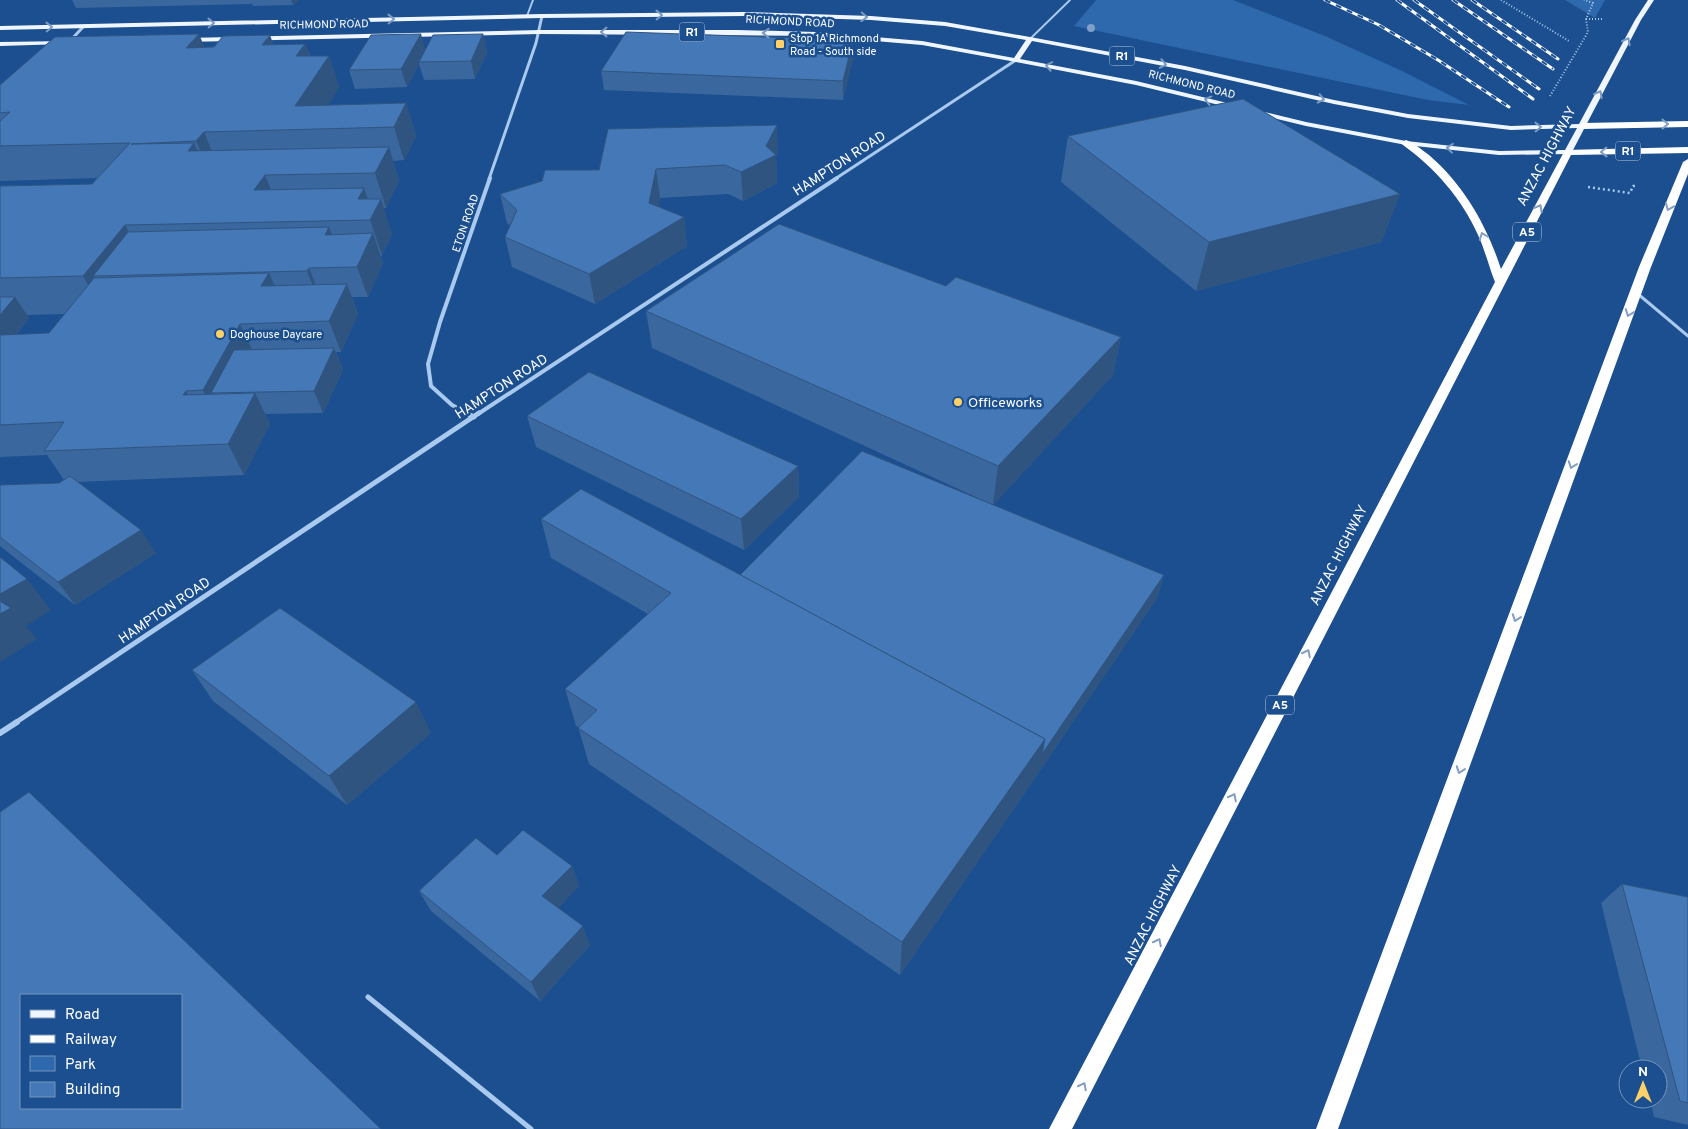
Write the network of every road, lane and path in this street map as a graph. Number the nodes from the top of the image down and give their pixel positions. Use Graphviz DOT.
graph roads {
  1 [pos="533,0"];
  2 [pos="1070,0"];
  3 [pos="1501,0"];
  4 [pos="1584,0"];
  5 [pos="1651,0"];
  6 [pos="527,16"];
  7 [pos="542,16"];
  8 [pos="84,26"];
  9 [pos="0,28"];
  10 [pos="540,32"];
  11 [pos="1588,32"];
  12 [pos="1030,39"];
  13 [pos="176,40"];
  14 [pos="1568,41"];
  15 [pos="78,42"];
  16 [pos="0,44"];
  17 [pos="66,44"];
  18 [pos="1016,60"];
  19 [pos="1688,124"];
  20 [pos="1582,126"];
  21 [pos="1406,143"];
  22 [pos="1688,150"];
  23 [pos="1568,152"];
  24 [pos="1688,162"];
  25 [pos="1500,282"];
  26 [pos="1636,292"];
  27 [pos="1688,336"];
  28 [pos="474,417"];
  29 [pos="0,733"];
  30 [pos="368,997"];
  31 [pos="531,1129"];
  32 [pos="1060,1129"];
  33 [pos="1327,1129"];
  1 -- 6 [label="lane"];
  2 -- 12 [label="lane"];
  3 -- 14 [label="path"];
  4 -- 11 [label="path"];
  20 -- 5 [label="main road, ANZAC HIGHWAY, one-way"];
  6 -- 7 [label="main road, RICHMOND ROAD / R1"];
  8 -- 6 [label="main road, RICHMOND ROAD / R1, one-way"];
  7 -- 10 [label="street, ETON ROAD"];
  7 -- 12 [label="main road, RICHMOND ROAD / R1, one-way"];
  9 -- 8 [label="main road, RICHMOND ROAD / R1, one-way"];
  8 -- 17 [label="street"];
  10 -- 13 [label="main road, RICHMOND ROAD / R1"];
  18 -- 10 [label="main road, RICHMOND ROAD / R1, one-way"];
  10 -- 28 [label="street, ETON ROAD"];
  12 -- 18 [label="main road"];
  12 -- 20 [label="main road, RICHMOND ROAD / R1, one-way"];
  15 -- 17 [label="main road"];
  16 -- 17 [label="main road"];
  21 -- 18 [label="main road, RICHMOND ROAD / R1, one-way"];
  18 -- 28 [label="street, HAMPTON ROAD"];
  20 -- 19 [label="highway, R1, one-way"];
  20 -- 23 [label="main road, ANZAC HIGHWAY"];
  23 -- 21 [label="main road, RICHMOND ROAD / R1, one-way"];
  25 -- 21 [label="highway, one-way"];
  22 -- 23 [label="highway, RICHMOND ROAD / R1, one-way"];
  25 -- 23 [label="highway, ANZAC HIGHWAY / A5, one-way"];
  24 -- 26 [label="highway, one-way"];
  32 -- 25 [label="highway, ANZAC HIGHWAY / A5, one-way"];
  26 -- 27 [label="lane"];
  26 -- 33 [label="highway, one-way"];
  28 -- 29 [label="street, HAMPTON ROAD"];
  30 -- 31 [label="lane"];
}
